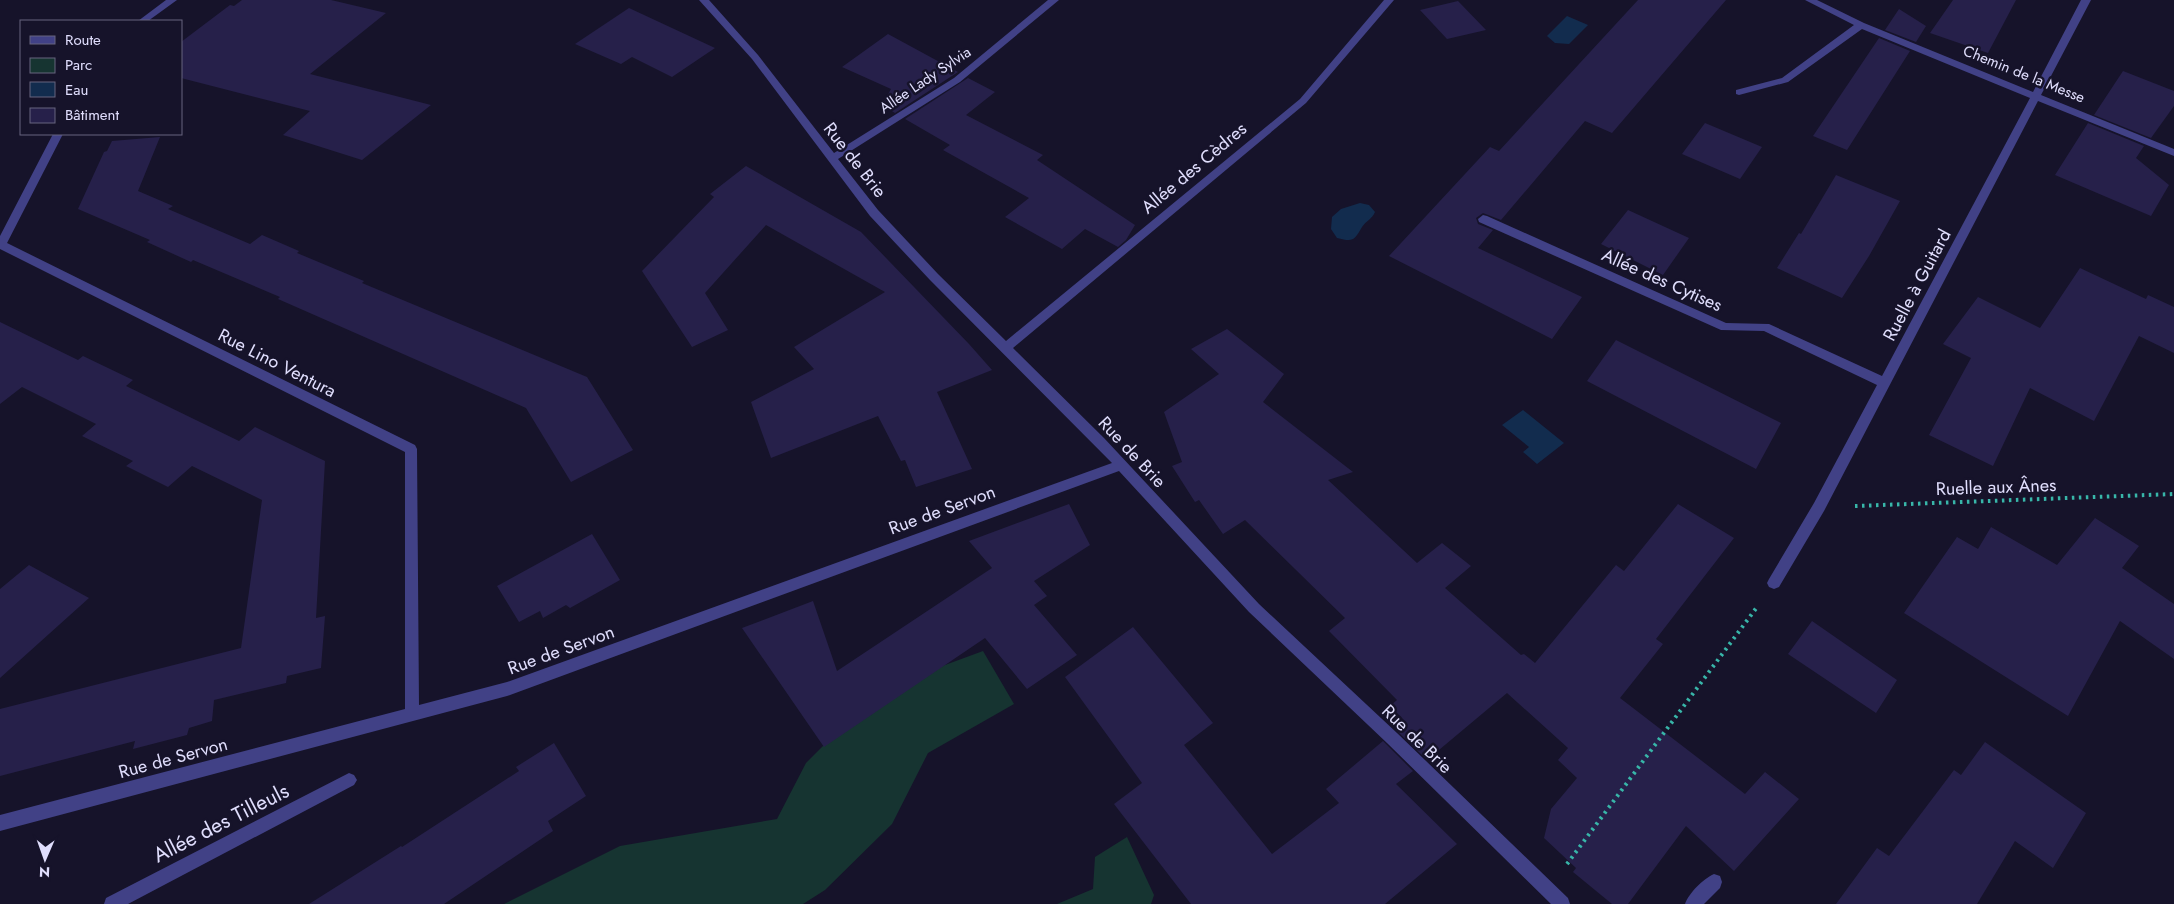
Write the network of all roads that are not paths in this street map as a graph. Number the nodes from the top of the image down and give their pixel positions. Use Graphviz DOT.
graph roads {
  1 [pos="172,0"];
  2 [pos="704,0"];
  3 [pos="1054,0"];
  4 [pos="1389,0"];
  5 [pos="1810,0"];
  6 [pos="2086,0"];
  7 [pos="143,20"];
  8 [pos="1861,25"];
  9 [pos="1739,92"];
  10 [pos="2036,95"];
  11 [pos="57,135"];
  12 [pos="2174,153"];
  13 [pos="831,159"];
  14 [pos="1483,219"];
  15 [pos="1005,348"];
  16 [pos="1885,383"];
  17 [pos="1121,465"];
  18 [pos="1774,583"];
  19 [pos="412,715"];
  20 [pos="349,780"];
  21 [pos="0,824"];
  22 [pos="1714,882"];
  23 [pos="112,904"];
  24 [pos="1562,904"];
  25 [pos="1693,904"];
  1 -- 7 [label="street"];
  2 -- 13 [label="street, Rue de Brie"];
  3 -- 13 [label="street, Allée Lady Sylvia"];
  4 -- 15 [label="street, Allée des Cèdres"];
  5 -- 8 [label="street, Chemin de la Messe"];
  6 -- 10 [label="street, Ruelle à Guitard"];
  8 -- 9 [label="street"];
  8 -- 10 [label="street, Chemin de la Messe"];
  10 -- 12 [label="street, Chemin de la Messe"];
  10 -- 16 [label="street, Ruelle à Guitard"];
  11 -- 19 [label="street, Rue Lino Ventura"];
  13 -- 15 [label="street, Rue de Brie"];
  14 -- 16 [label="street, Allée des Cytises"];
  15 -- 17 [label="street, Rue de Brie"];
  16 -- 18 [label="street, Ruelle à Guitard"];
  17 -- 19 [label="street, Rue de Servon"];
  17 -- 24 [label="street, Rue de Brie"];
  19 -- 21 [label="street, Rue de Servon"];
  20 -- 23 [label="street, Allée des Tilleuls"];
  22 -- 25 [label="street"];
}
